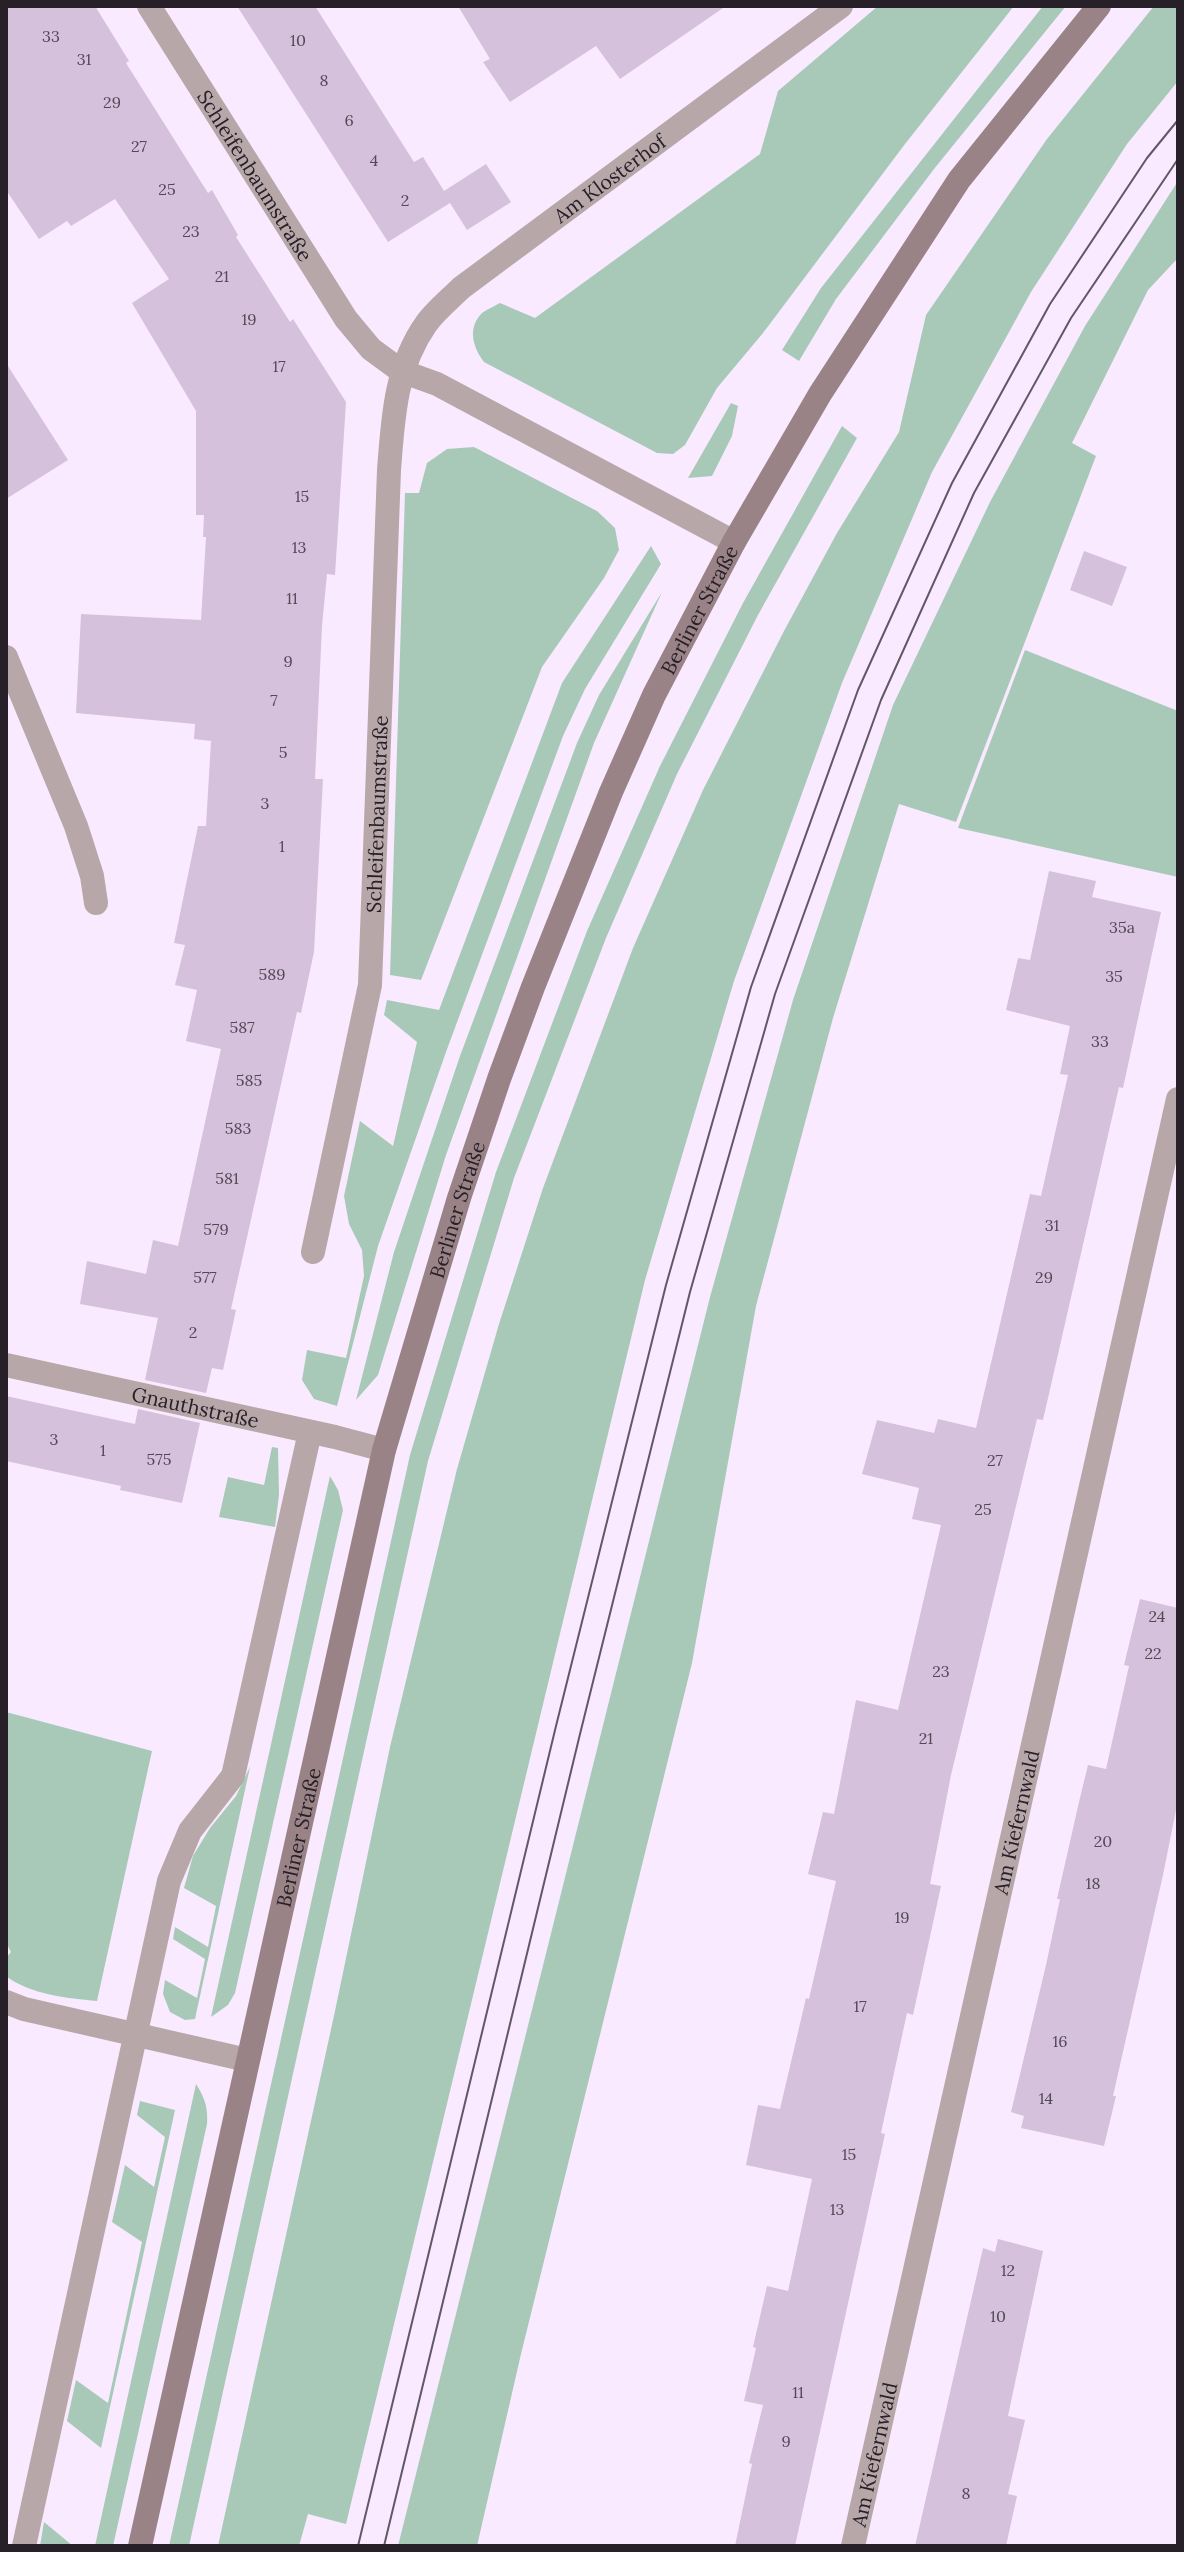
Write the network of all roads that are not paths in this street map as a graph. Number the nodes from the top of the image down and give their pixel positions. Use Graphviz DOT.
graph roads {
  1 [pos="149,6"];
  2 [pos="841,6"];
  3 [pos="1099,6"];
  4 [pos="401,371"];
  5 [pos="734,542"];
  6 [pos="6,657"];
  7 [pos="96,903"];
  8 [pos="1178,1099"];
  9 [pos="313,1252"];
  10 [pos="6,1365"];
  11 [pos="310,1432"];
  12 [pos="384,1450"];
  13 [pos="6,2002"];
  14 [pos="137,2036"];
  15 [pos="247,2060"];
  16 [pos="24,2546"];
  17 [pos="140,2546"];
  18 [pos="853,2546"];
  1 -- 4 [label="street, Schleifenbaumstraße"];
  2 -- 4 [label="street, Am Klosterhof"];
  3 -- 5 [label="main road, Berliner Straße"];
  4 -- 5 [label="street, Schleifenbaumstraße"];
  4 -- 9 [label="street, Schleifenbaumstraße"];
  5 -- 12 [label="main road, Berliner Straße"];
  6 -- 7 [label="street"];
  8 -- 18 [label="street, Am Kiefernwald"];
  10 -- 11 [label="street, Gnauthstraße"];
  11 -- 12 [label="street, Gnauthstraße"];
  11 -- 14 [label="street"];
  12 -- 15 [label="main road, Berliner Straße"];
  13 -- 14 [label="street"];
  14 -- 15 [label="street"];
  14 -- 16 [label="street"];
  15 -- 17 [label="main road, Berliner Straße"];
}
